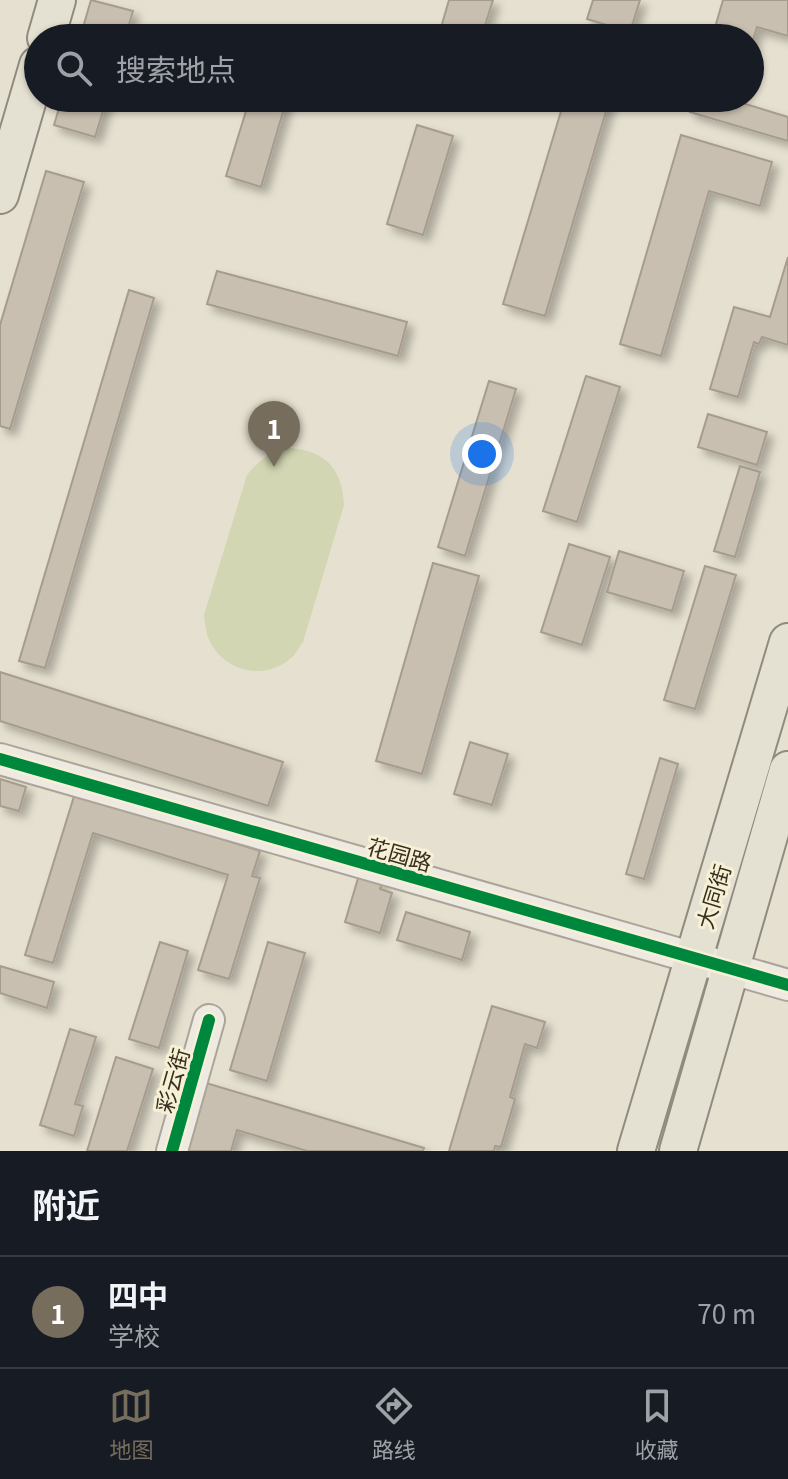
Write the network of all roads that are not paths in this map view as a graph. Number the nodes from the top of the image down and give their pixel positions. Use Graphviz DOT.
graph roads {
  1 [pos="57,0"];
  2 [pos="50,24"];
  3 [pos="24,112"];
  4 [pos="0,195"];
  5 [pos="788,642"];
  6 [pos="0,759"];
  7 [pos="788,770"];
  8 [pos="694,958"];
  9 [pos="731,968"];
  10 [pos="788,985"];
  11 [pos="209,1020"];
  12 [pos="172,1151"];
  13 [pos="636,1151"];
  14 [pos="678,1151"];
  1 -- 2 [label="main road"];
  3 -- 4 [label="main road"];
  5 -- 8 [label="main road, 大同街"];
  6 -- 8 [label="street, 花园路"];
  7 -- 9 [label="main road, 大同街"];
  8 -- 9 [label="street, 花园路"];
  8 -- 13 [label="main road, 大同街"];
  9 -- 10 [label="street, 花园路"];
  9 -- 14 [label="main road, 大同街"];
  11 -- 12 [label="street, 彩云街"];
}
